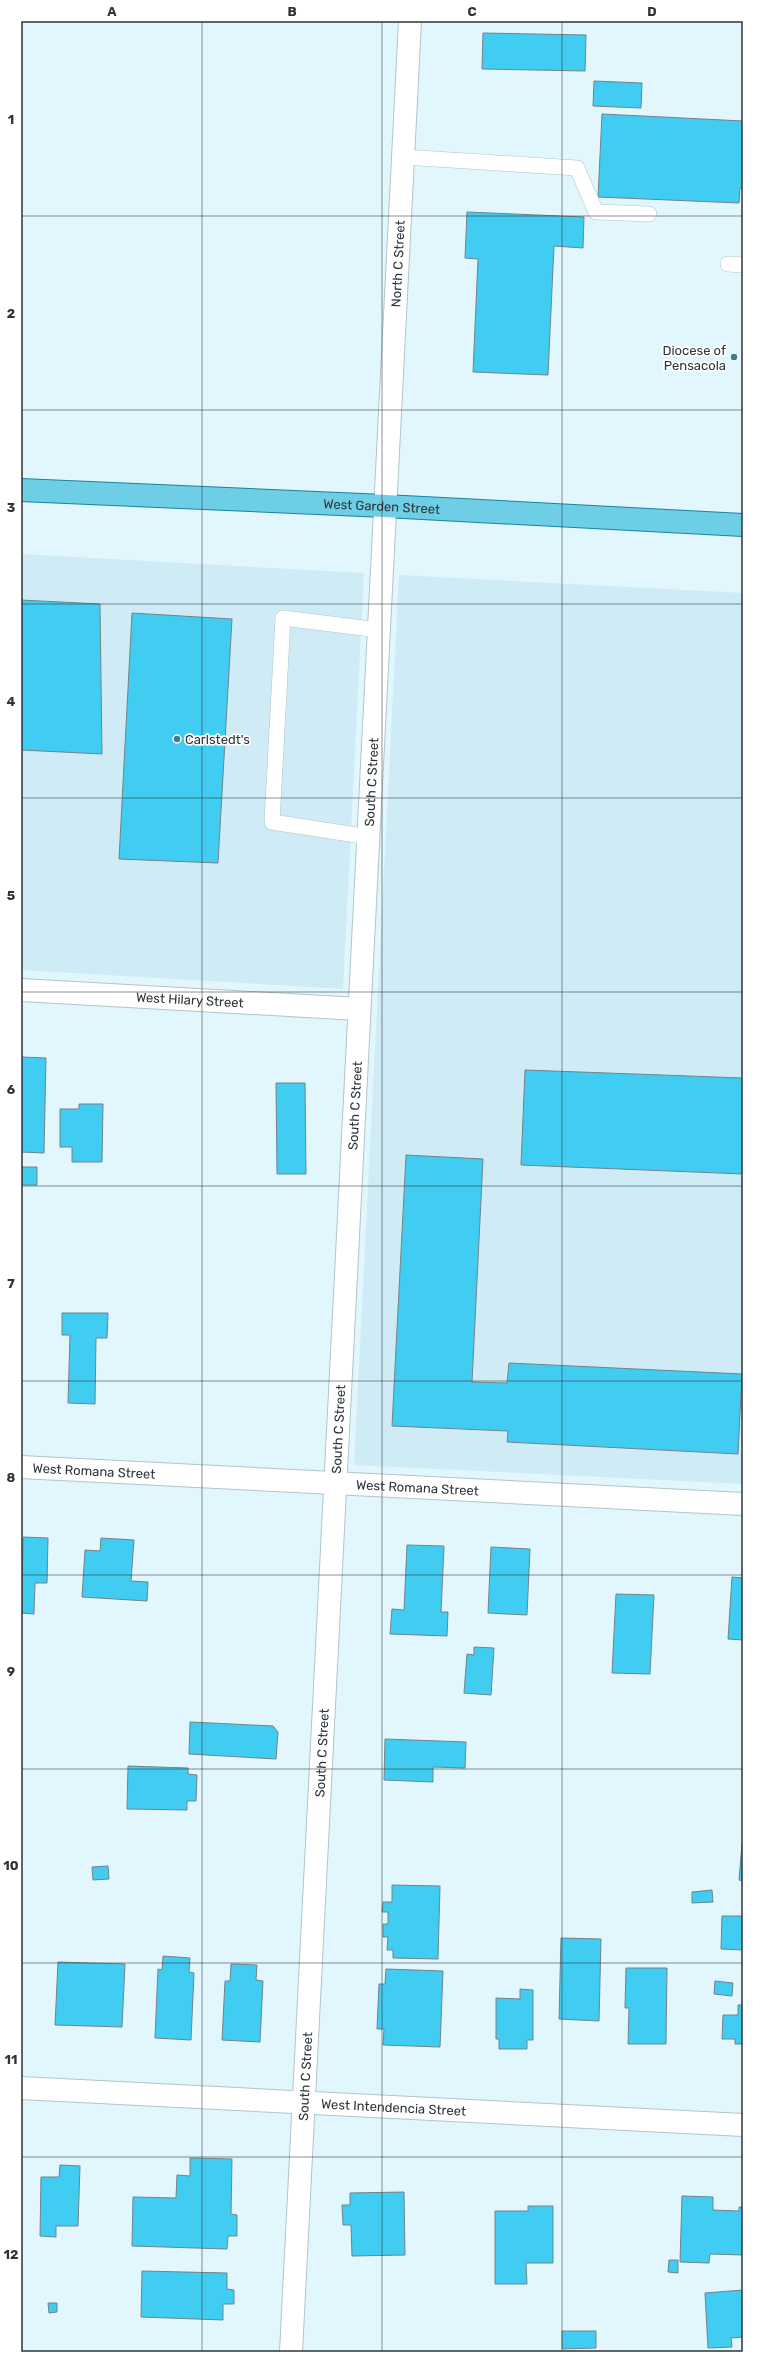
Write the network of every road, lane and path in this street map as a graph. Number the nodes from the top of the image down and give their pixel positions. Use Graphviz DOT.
graph roads {
  1 [pos="410,21"];
  2 [pos="403,157"];
  3 [pos="649,214"];
  4 [pos="21,490"];
  5 [pos="385,506"];
  6 [pos="743,525"];
  7 [pos="379,630"];
  8 [pos="369,837"];
  9 [pos="21,990"];
  10 [pos="359,1009"];
  11 [pos="21,1467"];
  12 [pos="336,1483"];
  13 [pos="743,1504"];
  14 [pos="21,2088"];
  15 [pos="305,2102"];
  16 [pos="743,2125"];
  17 [pos="291,2352"];
  1 -- 2 [label="street, North C Street"];
  2 -- 3 [label="lane"];
  2 -- 5 [label="street, North C Street"];
  4 -- 5 [label="main road, West Garden Street"];
  5 -- 6 [label="main road, West Garden Street"];
  5 -- 7 [label="street, South C Street"];
  7 -- 8 [label="street, South C Street"];
  7 -- 8 [label="lane"];
  8 -- 10 [label="street, South C Street"];
  9 -- 10 [label="street, West Hilary Street"];
  10 -- 12 [label="street, South C Street"];
  11 -- 12 [label="street, West Romana Street"];
  12 -- 13 [label="street, West Romana Street"];
  12 -- 15 [label="street, South C Street"];
  14 -- 15 [label="street, West Intendencia Street"];
  15 -- 16 [label="street, West Intendencia Street"];
  15 -- 17 [label="street, South C Street"];
}
